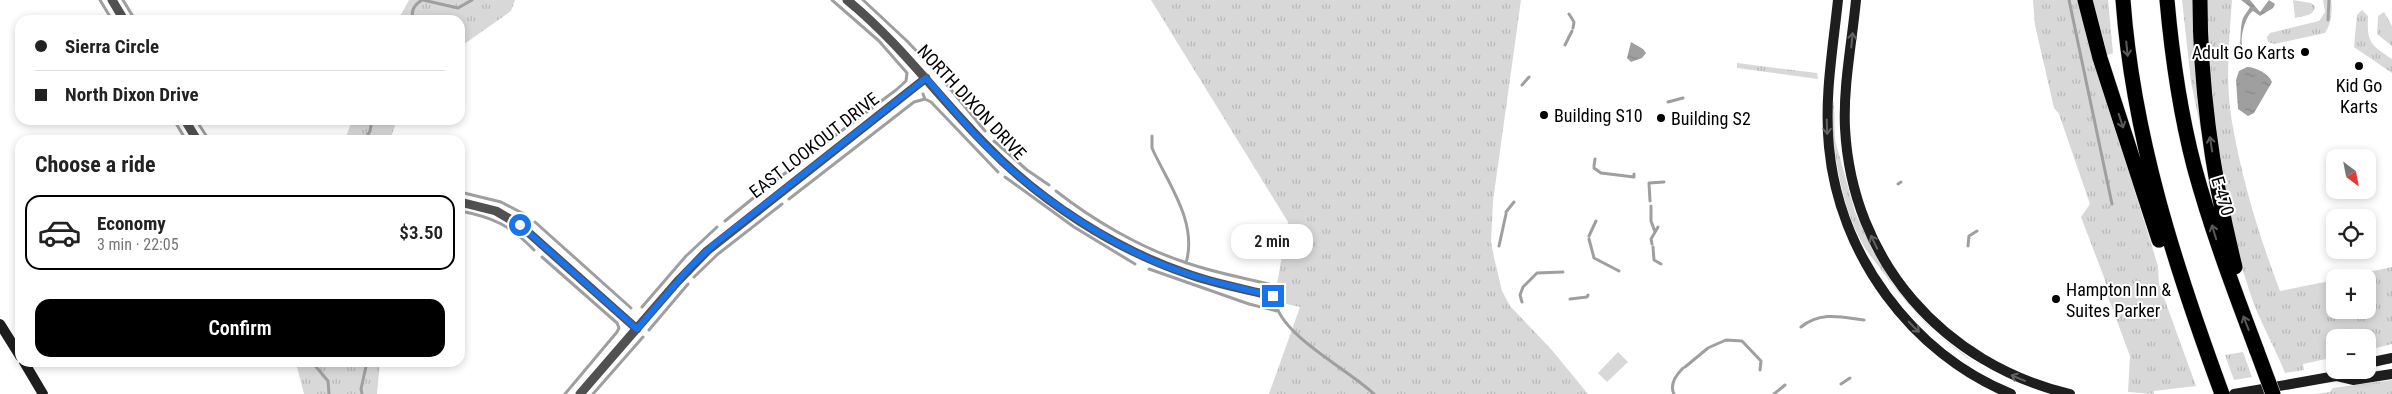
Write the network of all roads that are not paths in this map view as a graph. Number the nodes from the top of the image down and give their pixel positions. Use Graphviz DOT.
graph roads {
  1 [pos="112,0"];
  2 [pos="847,0"];
  3 [pos="1838,0"];
  4 [pos="1856,0"];
  5 [pos="2085,0"];
  6 [pos="2123,0"];
  7 [pos="2167,0"];
  8 [pos="2200,0"];
  9 [pos="121,15"];
  10 [pos="926,78"];
  11 [pos="465,203"];
  12 [pos="2235,295"];
  13 [pos="1273,296"];
  14 [pos="2194,315"];
  15 [pos="0,324"];
  16 [pos="637,329"];
  17 [pos="15,348"];
  18 [pos="2392,358"];
  19 [pos="2376,361"];
  20 [pos="27,367"];
  21 [pos="2392,374"];
  22 [pos="2326,376"];
  23 [pos="2376,377"];
  24 [pos="44,394"];
  25 [pos="580,394"];
  26 [pos="2011,394"];
  27 [pos="2070,394"];
  28 [pos="2222,394"];
  29 [pos="2234,394"];
  30 [pos="2273,394"];
  1 -- 9 [label="street"];
  2 -- 10 [label="street, NORTH DIXON DRIVE"];
  3 -- 26 [label="main road, one-way"];
  27 -- 4 [label="main road, one-way"];
  5 -- 14 [label="highway, one-way"];
  6 -- 14 [label="highway, one-way"];
  12 -- 7 [label="highway, E-470, one-way"];
  12 -- 8 [label="highway, one-way"];
  10 -- 13 [label="street, NORTH DIXON DRIVE"];
  10 -- 16 [label="street, EAST LOOKOUT DRIVE"];
  11 -- 16 [label="street"];
  30 -- 12 [label="highway, E-470, one-way, bridge"];
  14 -- 28 [label="highway"];
  15 -- 17 [label="main road"];
  16 -- 25 [label="street, EAST LOOKOUT DRIVE"];
  18 -- 19 [label="main road"];
  20 -- 24 [label="main road"];
  21 -- 23 [label="main road"];
  22 -- 29 [label="main road"];
}
